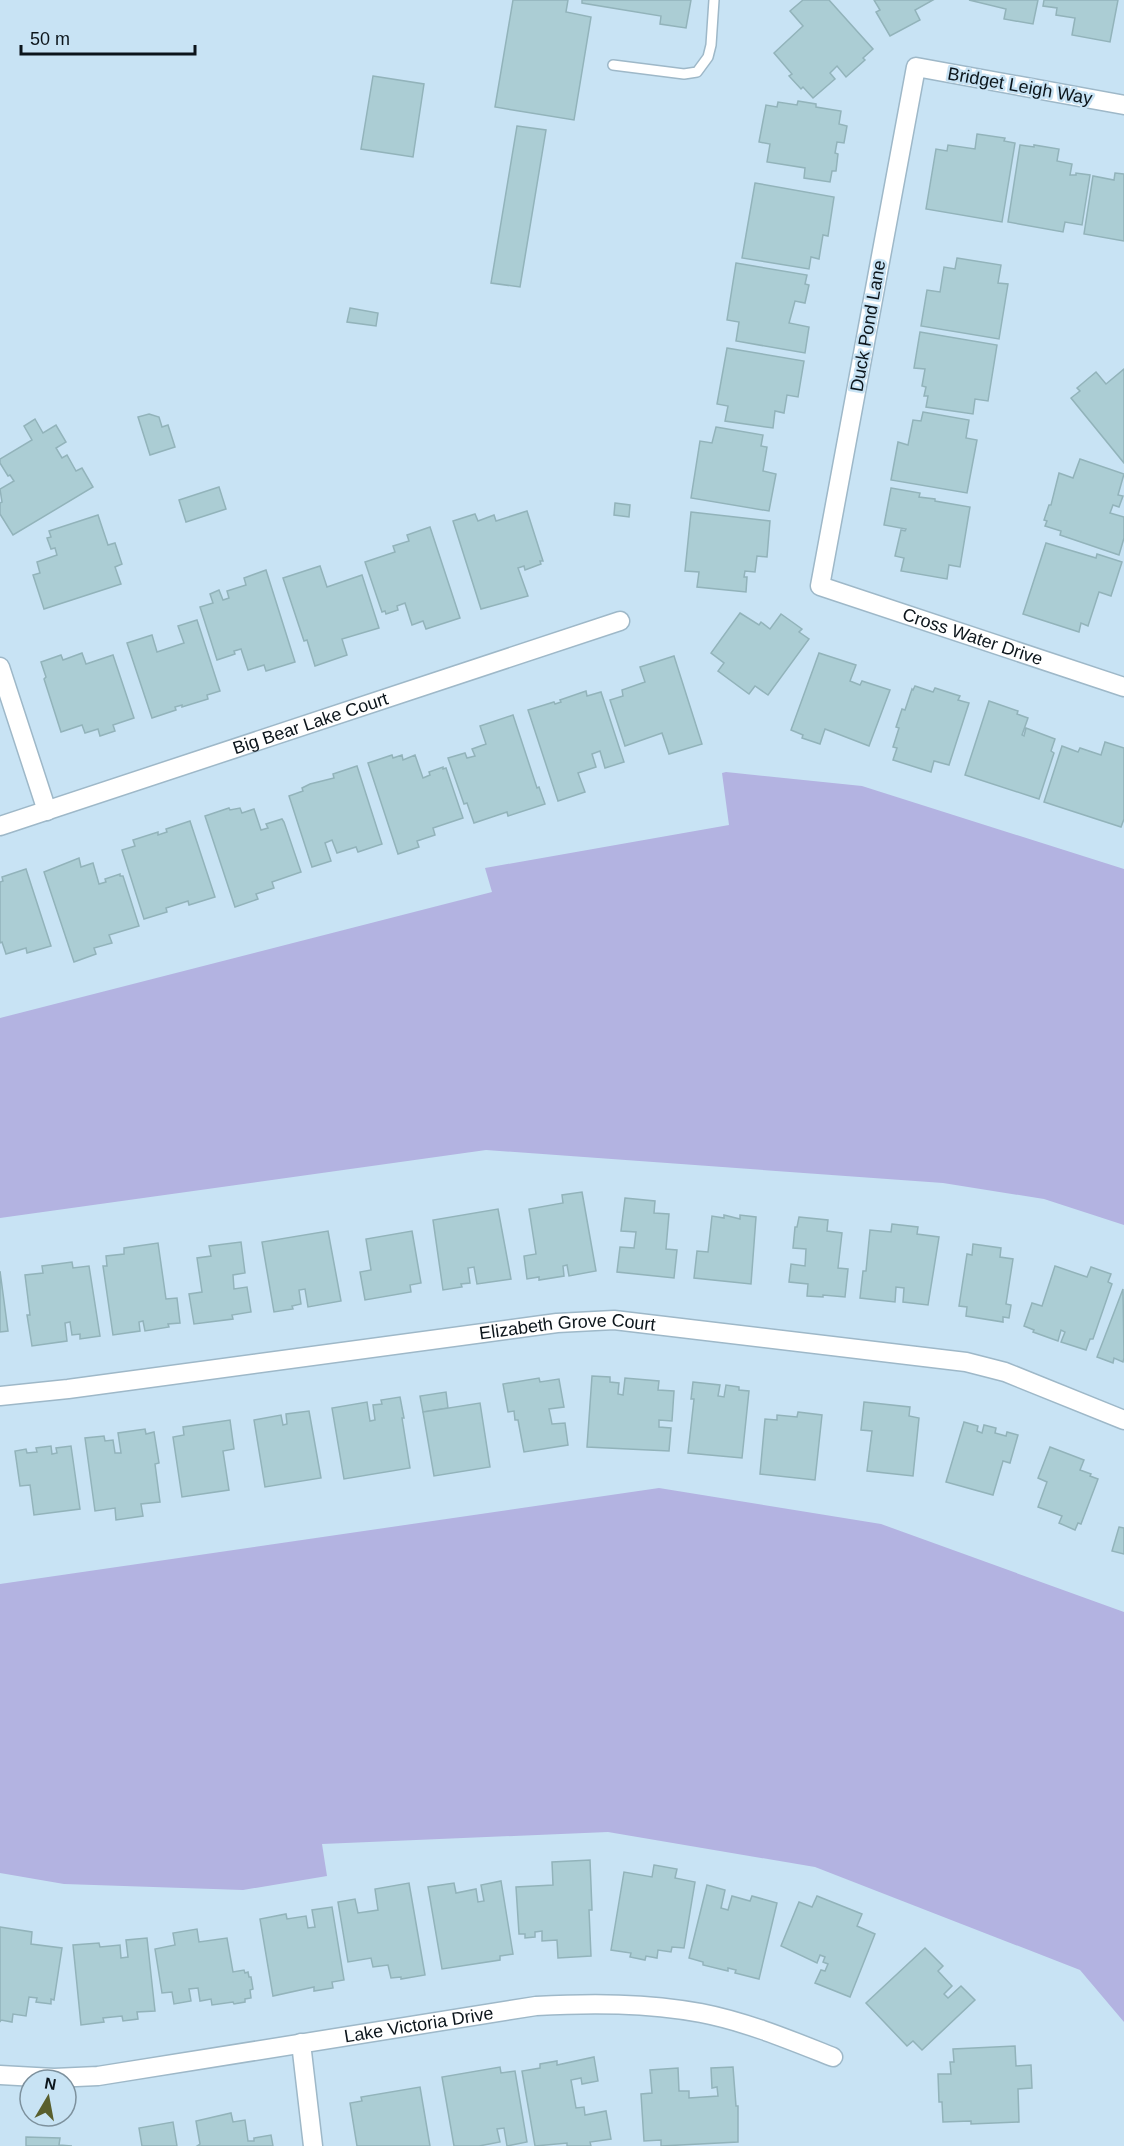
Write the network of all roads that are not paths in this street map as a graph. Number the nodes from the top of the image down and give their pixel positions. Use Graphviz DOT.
graph roads {
  1 [pos="714,0"];
  2 [pos="612,65"];
  3 [pos="916,67"];
  4 [pos="1124,105"];
  5 [pos="820,586"];
  6 [pos="620,621"];
  7 [pos="0,667"];
  8 [pos="1124,687"];
  9 [pos="47,811"];
  10 [pos="0,826"];
  11 [pos="0,1396"];
  12 [pos="1124,1420"];
  13 [pos="301,2043"];
  14 [pos="833,2057"];
  15 [pos="0,2075"];
  16 [pos="314,2146"];
  1 -- 2 [label="lane"];
  3 -- 4 [label="street, Bridget Leigh Way"];
  3 -- 5 [label="street, Duck Pond Lane"];
  5 -- 8 [label="street, Cross Water Drive"];
  6 -- 9 [label="street, Big Bear Lake Court"];
  7 -- 9 [label="street"];
  9 -- 10 [label="street, Big Bear Lake Court"];
  11 -- 12 [label="street, Elizabeth Grove Court"];
  13 -- 14 [label="street, Lake Victoria Drive"];
  13 -- 15 [label="street, Lake Victoria Drive"];
  13 -- 16 [label="street"];
}
